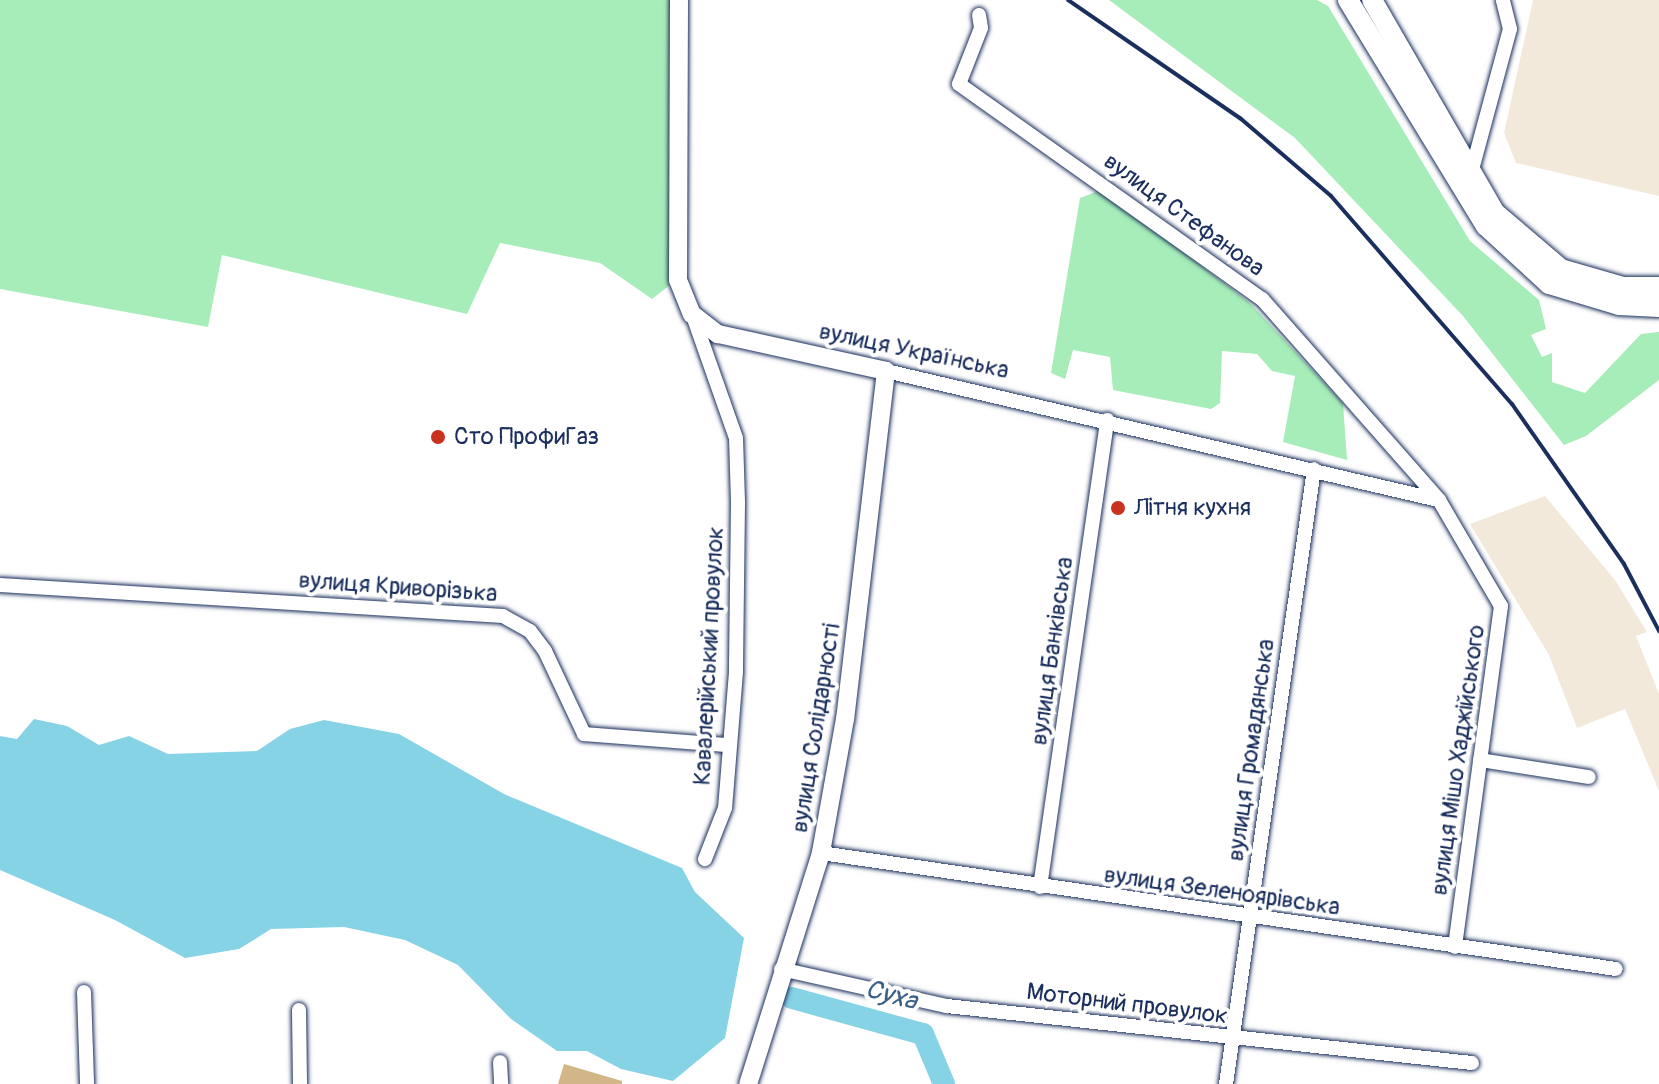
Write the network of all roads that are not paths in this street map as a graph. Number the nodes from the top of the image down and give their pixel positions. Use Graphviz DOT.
graph roads {
  1 [pos="679,0"];
  2 [pos="1348,0"];
  3 [pos="1372,0"];
  4 [pos="1503,0"];
  5 [pos="979,15"];
  6 [pos="1473,166"];
  7 [pos="1659,287"];
  8 [pos="1659,307"];
  9 [pos="692,314"];
  10 [pos="886,371"];
  11 [pos="1107,420"];
  12 [pos="1314,469"];
  13 [pos="1439,500"];
  14 [pos="0,585"];
  15 [pos="726,745"];
  16 [pos="1480,760"];
  17 [pos="1589,777"];
  18 [pos="821,853"];
  19 [pos="705,859"];
  20 [pos="1040,887"];
  21 [pos="1249,917"];
  22 [pos="1455,947"];
  23 [pos="781,969"];
  24 [pos="1616,969"];
  25 [pos="84,992"];
  26 [pos="299,1010"];
  27 [pos="1232,1038"];
  28 [pos="500,1062"];
  29 [pos="1472,1063"];
  30 [pos="87,1084"];
  31 [pos="300,1084"];
  32 [pos="501,1084"];
  33 [pos="748,1084"];
  34 [pos="1226,1084"];
  1 -- 9 [label="street"];
  2 -- 8 [label="main road"];
  3 -- 6 [label="main road"];
  4 -- 6 [label="street"];
  5 -- 13 [label="street, вулиця Стефанова"];
  6 -- 7 [label="main road"];
  9 -- 10 [label="street, вулиця Українська"];
  9 -- 15 [label="street, Кавалерійський провулок"];
  10 -- 11 [label="street, вулиця Українська"];
  10 -- 18 [label="street, вулиця Солідарності"];
  11 -- 12 [label="street, вулиця Українська"];
  11 -- 20 [label="street, вулиця Банківська"];
  12 -- 13 [label="street, вулиця Українська"];
  12 -- 21 [label="street, вулиця Громадянська"];
  13 -- 16 [label="street, вулиця Мішо Хаджійського"];
  14 -- 15 [label="street, вулиця Криворізька"];
  15 -- 19 [label="street, Кавалерійський провулок"];
  16 -- 17 [label="street"];
  16 -- 22 [label="street, вулиця Мішо Хаджійського"];
  18 -- 20 [label="street, вулиця Зеленоярівська"];
  18 -- 23 [label="street, вулиця Солідарності"];
  20 -- 21 [label="street, вулиця Зеленоярівська"];
  21 -- 22 [label="street, вулиця Зеленоярівська"];
  21 -- 27 [label="street, вулиця Громадянська"];
  22 -- 24 [label="street, вулиця Зеленоярівська"];
  23 -- 27 [label="street, Моторний провулок"];
  23 -- 33 [label="street, вулиця Солідарності"];
  25 -- 30 [label="street"];
  26 -- 31 [label="street"];
  27 -- 29 [label="street, Моторний провулок"];
  27 -- 34 [label="street, вулиця Громадянська"];
  28 -- 32 [label="street"];
}
